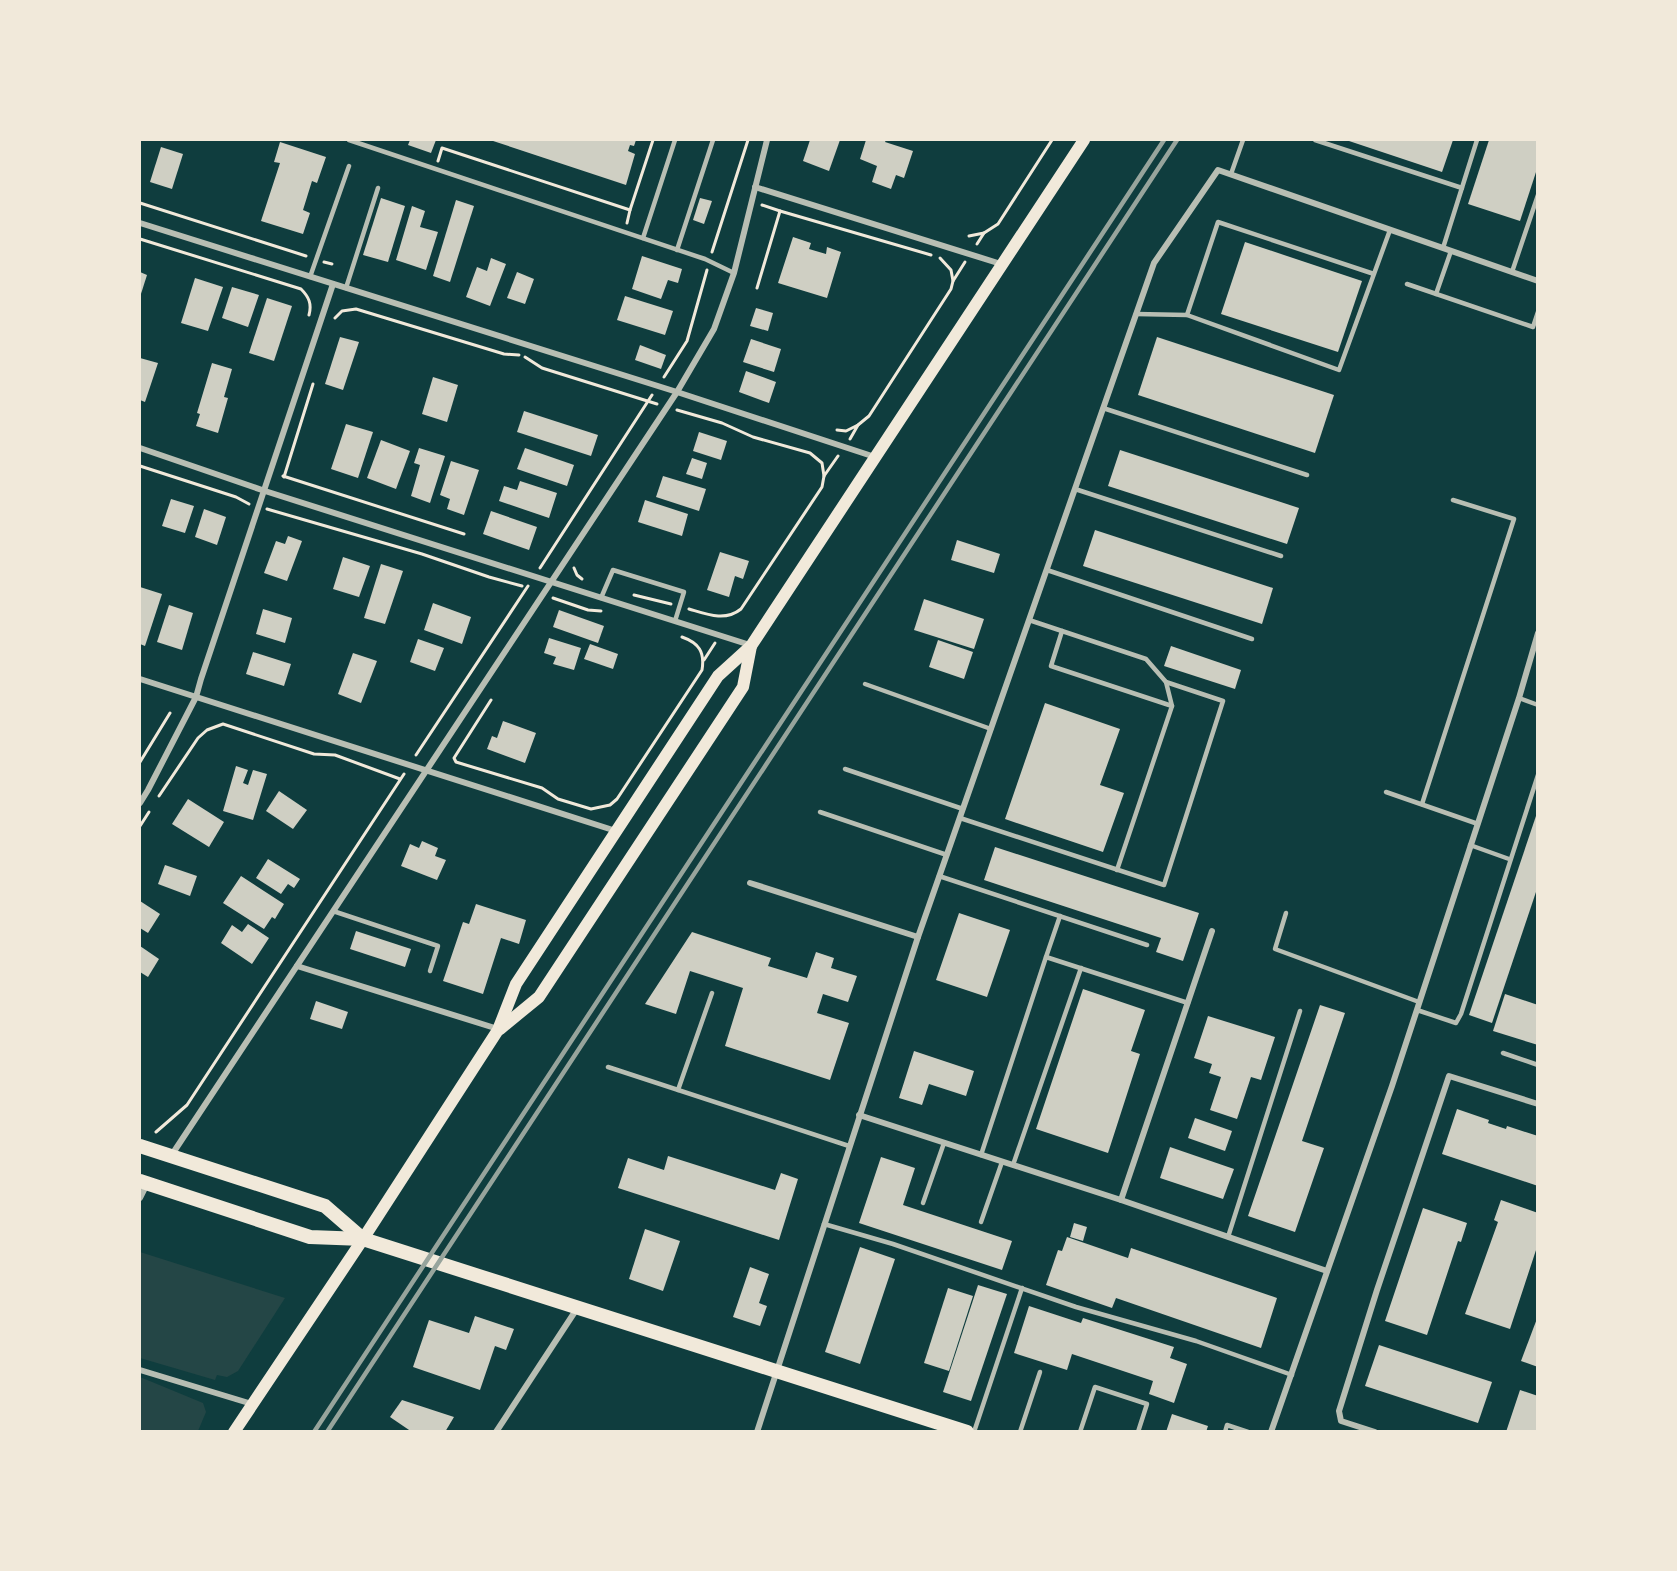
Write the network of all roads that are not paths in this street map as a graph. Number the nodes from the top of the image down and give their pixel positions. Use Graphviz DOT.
graph roads {
  1 [pos="349,140"];
  2 [pos="675,140"];
  3 [pos="713,140"];
  4 [pos="767,140"];
  5 [pos="1084,140"];
  6 [pos="1243,140"];
  7 [pos="1315,140"];
  8 [pos="1476,140"];
  9 [pos="349,165"];
  10 [pos="1231,174"];
  11 [pos="754,187"];
  12 [pos="378,188"];
  13 [pos="1462,188"];
  14 [pos="1538,195"];
  15 [pos="140,223"];
  16 [pos="1390,230"];
  17 [pos="643,238"];
  18 [pos="1443,248"];
  19 [pos="677,250"];
  20 [pos="1451,251"];
  21 [pos="1002,264"];
  22 [pos="1512,272"];
  23 [pos="734,273"];
  24 [pos="1374,274"];
  25 [pos="310,277"];
  26 [pos="1538,281"];
  27 [pos="333,284"];
  28 [pos="1407,284"];
  29 [pos="346,288"];
  30 [pos="1436,294"];
  31 [pos="1538,312"];
  32 [pos="1137,314"];
  33 [pos="1187,315"];
  34 [pos="1535,328"];
  35 [pos="677,392"];
  36 [pos="1103,408"];
  37 [pos="140,448"];
  38 [pos="875,457"];
  39 [pos="1306,475"];
  40 [pos="1075,489"];
  41 [pos="265,491"];
  42 [pos="1453,500"];
  43 [pos="1281,556"];
  44 [pos="1047,570"];
  45 [pos="551,582"];
  46 [pos="601,598"];
  47 [pos="1029,620"];
  48 [pos="675,621"];
  49 [pos="1062,631"];
  50 [pos="1538,633"];
  51 [pos="1252,639"];
  52 [pos="751,646"];
  53 [pos="140,679"];
  54 [pos="1166,682"];
  55 [pos="865,684"];
  56 [pos="196,697"];
  57 [pos="1519,698"];
  58 [pos="1538,705"];
  59 [pos="1172,706"];
  60 [pos="991,729"];
  61 [pos="845,769"];
  62 [pos="427,770"];
  63 [pos="1538,775"];
  64 [pos="1386,792"];
  65 [pos="140,803"];
  66 [pos="1422,804"];
  67 [pos="963,809"];
  68 [pos="820,812"];
  69 [pos="960,818"];
  70 [pos="1478,824"];
  71 [pos="616,831"];
  72 [pos="1470,845"];
  73 [pos="947,855"];
  74 [pos="1509,860"];
  75 [pos="1117,870"];
  76 [pos="939,876"];
  77 [pos="750,883"];
  78 [pos="333,911"];
  79 [pos="1286,913"];
  80 [pos="1060,916"];
  81 [pos="1212,931"];
  82 [pos="918,937"];
  83 [pos="1147,945"];
  84 [pos="1046,957"];
  85 [pos="297,966"];
  86 [pos="1081,968"];
  87 [pos="430,971"];
  88 [pos="712,993"];
  89 [pos="1419,1002"];
  90 [pos="1188,1003"];
  91 [pos="1417,1010"];
  92 [pos="1300,1011"];
  93 [pos="498,1030"];
  94 [pos="1503,1053"];
  95 [pos="1538,1065"];
  96 [pos="608,1067"];
  97 [pos="678,1090"];
  98 [pos="1538,1104"];
  99 [pos="859,1115"];
  100 [pos="944,1143"];
  101 [pos="140,1146"];
  102 [pos="849,1146"];
  103 [pos="981,1155"];
  104 [pos="170,1156"];
  105 [pos="1002,1162"];
  106 [pos="1013,1165"];
  107 [pos="144,1182"];
  108 [pos="140,1198"];
  109 [pos="1121,1200"];
  110 [pos="922,1203"];
  111 [pos="981,1222"];
  112 [pos="824,1224"];
  113 [pos="1228,1237"];
  114 [pos="363,1239"];
  115 [pos="1326,1271"];
  116 [pos="1022,1288"];
  117 [pos="579,1307"];
  118 [pos="140,1370"];
  119 [pos="777,1370"];
  120 [pos="1040,1372"];
  121 [pos="1292,1376"];
  122 [pos="253,1404"];
  123 [pos="234,1431"];
  124 [pos="496,1431"];
  125 [pos="757,1431"];
  126 [pos="967,1431"];
  127 [pos="974,1431"];
  128 [pos="1020,1431"];
  129 [pos="1080,1431"];
  130 [pos="1138,1431"];
  131 [pos="1225,1431"];
  132 [pos="1248,1431"];
  133 [pos="1270,1431"];
  134 [pos="1375,1431"];
  1 -- 17 [label="lane"];
  2 -- 17 [label="lane"];
  3 -- 19 [label="lane"];
  4 -- 11 [label="street"];
  5 -- 21 [label="main road"];
  6 -- 10 [label="lane"];
  7 -- 13 [label="lane"];
  8 -- 13 [label="lane"];
  9 -- 25 [label="lane"];
  10 -- 16 [label="street"];
  10 -- 32 [label="street"];
  11 -- 21 [label="street"];
  11 -- 23 [label="street"];
  12 -- 29 [label="lane"];
  13 -- 18 [label="lane"];
  14 -- 22 [label="lane"];
  15 -- 25 [label="street"];
  16 -- 18 [label="street"];
  16 -- 24 [label="lane"];
  17 -- 19 [label="lane"];
  18 -- 20 [label="street"];
  19 -- 23 [label="lane"];
  20 -- 22 [label="street"];
  20 -- 30 [label="lane"];
  21 -- 38 [label="main road"];
  22 -- 26 [label="street"];
  23 -- 35 [label="street"];
  24 -- 33 [label="lane"];
  24 -- 33 [label="lane"];
  25 -- 27 [label="street"];
  27 -- 29 [label="street"];
  27 -- 41 [label="street"];
  28 -- 30 [label="lane"];
  29 -- 35 [label="street"];
  30 -- 34 [label="lane"];
  31 -- 34 [label="lane"];
  32 -- 33 [label="lane"];
  32 -- 36 [label="street"];
  35 -- 38 [label="street"];
  35 -- 45 [label="street"];
  36 -- 39 [label="lane"];
  36 -- 40 [label="street"];
  37 -- 41 [label="street"];
  38 -- 52 [label="main road"];
  40 -- 43 [label="lane"];
  40 -- 44 [label="street"];
  41 -- 45 [label="street"];
  41 -- 56 [label="street"];
  42 -- 66 [label="lane"];
  44 -- 47 [label="street"];
  44 -- 51 [label="lane"];
  45 -- 46 [label="street"];
  45 -- 62 [label="street"];
  46 -- 48 [label="street"];
  46 -- 48 [label="lane"];
  47 -- 49 [label="lane"];
  47 -- 60 [label="street"];
  48 -- 52 [label="street"];
  49 -- 54 [label="lane"];
  49 -- 59 [label="lane"];
  50 -- 57 [label="street"];
  52 -- 71 [label="main road"];
  52 -- 93 [label="main road"];
  53 -- 56 [label="street"];
  54 -- 59 [label="lane"];
  54 -- 75 [label="lane"];
  55 -- 60 [label="lane"];
  56 -- 62 [label="street"];
  56 -- 65 [label="street"];
  57 -- 58 [label="lane"];
  57 -- 70 [label="street"];
  59 -- 75 [label="lane"];
  60 -- 67 [label="street"];
  61 -- 67 [label="lane"];
  62 -- 71 [label="street"];
  62 -- 78 [label="street"];
  63 -- 74 [label="lane"];
  64 -- 66 [label="lane"];
  66 -- 70 [label="lane"];
  67 -- 69 [label="street"];
  68 -- 73 [label="lane"];
  69 -- 73 [label="street"];
  69 -- 75 [label="lane"];
  70 -- 72 [label="street"];
  71 -- 93 [label="main road"];
  72 -- 74 [label="lane"];
  72 -- 89 [label="street"];
  73 -- 76 [label="street"];
  74 -- 91 [label="lane"];
  76 -- 80 [label="lane"];
  76 -- 82 [label="street"];
  77 -- 82 [label="street"];
  78 -- 85 [label="street"];
  78 -- 87 [label="lane"];
  79 -- 89 [label="lane"];
  80 -- 83 [label="lane"];
  80 -- 84 [label="lane"];
  81 -- 90 [label="street"];
  82 -- 99 [label="street"];
  84 -- 86 [label="lane"];
  84 -- 103 [label="lane"];
  85 -- 93 [label="street"];
  85 -- 104 [label="street"];
  86 -- 90 [label="lane"];
  86 -- 106 [label="lane"];
  88 -- 97 [label="lane"];
  89 -- 91 [label="street"];
  90 -- 109 [label="street"];
  91 -- 115 [label="street"];
  92 -- 113 [label="lane"];
  93 -- 114 [label="main road"];
  94 -- 95 [label="lane"];
  96 -- 97 [label="lane"];
  97 -- 102 [label="lane"];
  98 -- 134 [label="street"];
  99 -- 100 [label="street"];
  99 -- 102 [label="street"];
  100 -- 103 [label="street"];
  100 -- 110 [label="lane"];
  101 -- 104 [label="main road"];
  102 -- 112 [label="street"];
  103 -- 105 [label="street"];
  104 -- 114 [label="main road"];
  105 -- 106 [label="street"];
  105 -- 111 [label="lane"];
  106 -- 109 [label="street"];
  107 -- 108 [label="street"];
  107 -- 114 [label="main road"];
  109 -- 113 [label="street"];
  112 -- 116 [label="lane"];
  112 -- 119 [label="street"];
  113 -- 115 [label="street"];
  114 -- 117 [label="main road"];
  114 -- 122 [label="main road"];
  115 -- 121 [label="street"];
  116 -- 121 [label="lane"];
  116 -- 127 [label="lane"];
  117 -- 119 [label="main road"];
  117 -- 124 [label="street"];
  118 -- 122 [label="street"];
  119 -- 125 [label="street"];
  119 -- 126 [label="main road"];
  120 -- 128 [label="lane"];
  121 -- 133 [label="street"];
  122 -- 123 [label="main road"];
  129 -- 130 [label="lane"];
  131 -- 132 [label="lane"];
}
